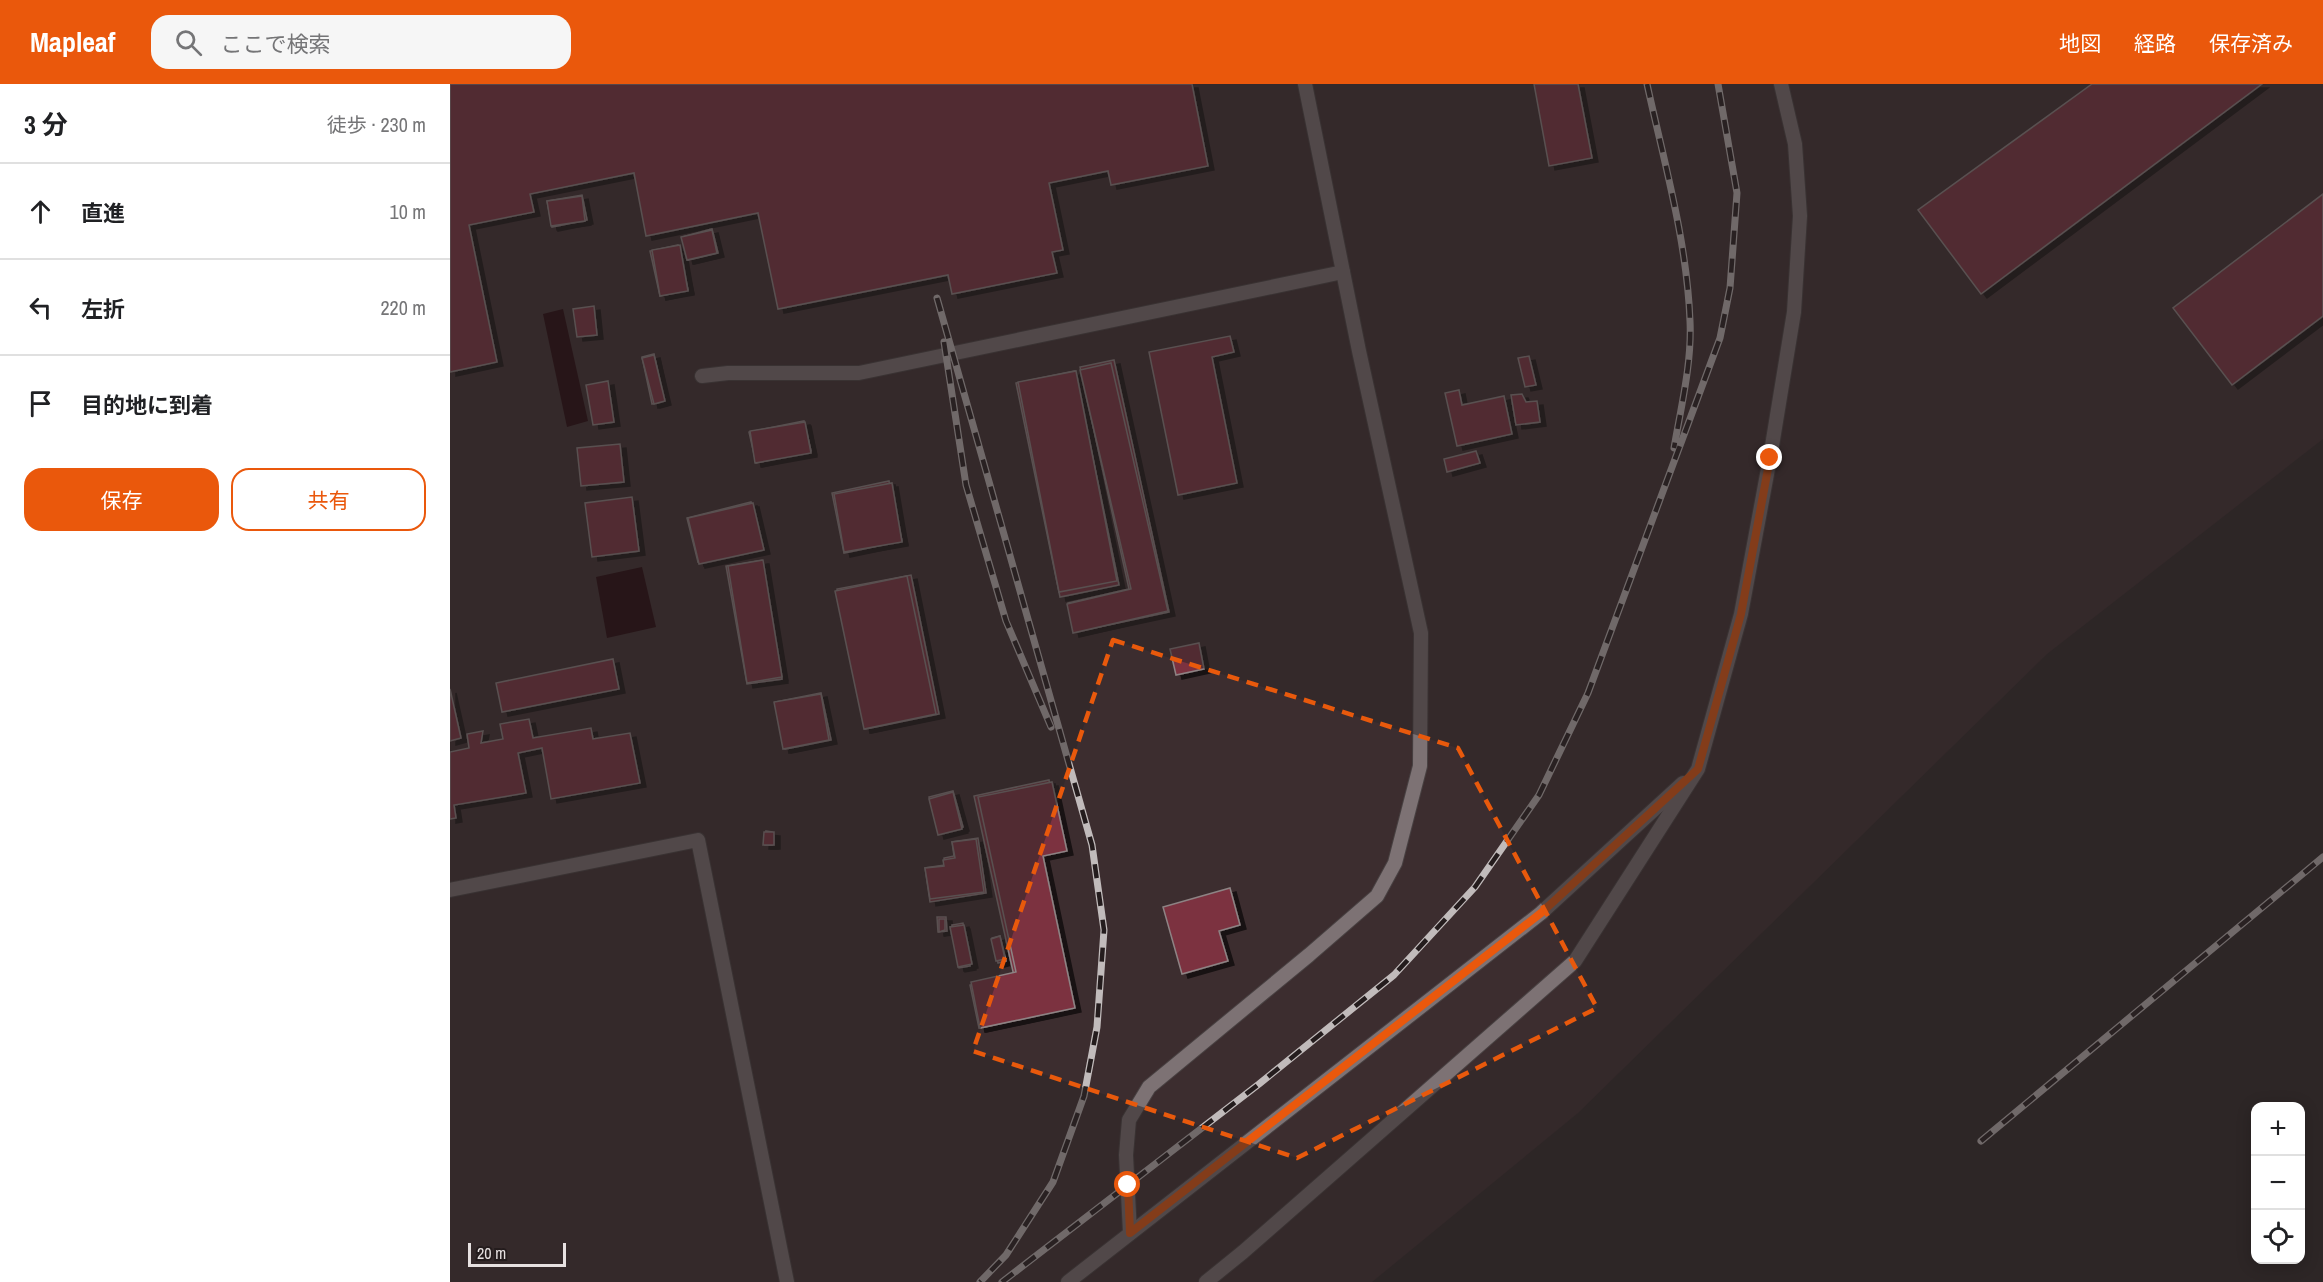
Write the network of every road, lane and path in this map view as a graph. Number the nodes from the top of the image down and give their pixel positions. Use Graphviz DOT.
graph roads {
  1 [pos="1305,84"];
  2 [pos="1781,84"];
  3 [pos="1343,272"];
  4 [pos="702,376"];
  5 [pos="1698,769"];
  6 [pos="450,890"];
  7 [pos="1130,1233"];
  8 [pos="787,1282"];
  9 [pos="1068,1282"];
  10 [pos="1206,1282"];
  1 -- 3 [label="lane"];
  2 -- 5 [label="lane"];
  3 -- 4 [label="lane"];
  3 -- 7 [label="lane"];
  5 -- 7 [label="lane"];
  5 -- 10 [label="lane"];
  6 -- 8 [label="lane"];
  7 -- 9 [label="lane"];
}
